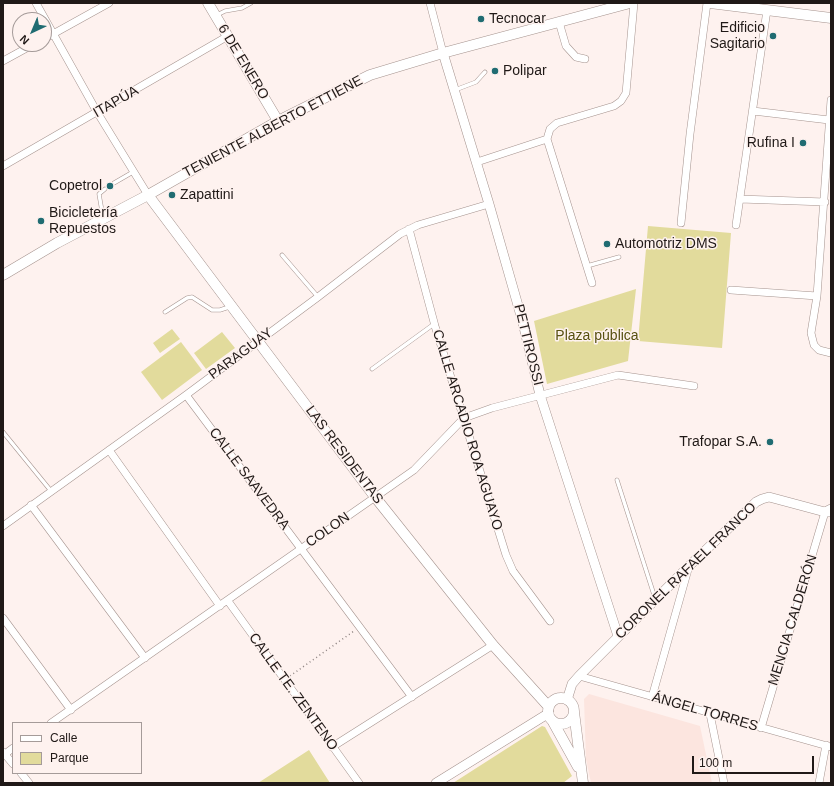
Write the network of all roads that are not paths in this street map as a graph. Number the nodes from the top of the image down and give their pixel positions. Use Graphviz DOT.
graph roads {
  1 [pos="36,3"];
  2 [pos="109,3"];
  3 [pos="208,3"];
  4 [pos="252,3"];
  5 [pos="430,3"];
  6 [pos="630,3"];
  7 [pos="634,3"];
  8 [pos="707,3"];
  9 [pos="710,3"];
  10 [pos="750,5"];
  11 [pos="767,10"];
  12 [pos="216,16"];
  13 [pos="831,18"];
  14 [pos="559,22"];
  15 [pos="54,34"];
  16 [pos="228,36"];
  17 [pos="19,52"];
  18 [pos="443,52"];
  19 [pos="585,59"];
  20 [pos="3,61"];
  21 [pos="485,72"];
  22 [pos="455,90"];
  23 [pos="831,100"];
  24 [pos="752,111"];
  25 [pos="97,112"];
  26 [pos="829,120"];
  27 [pos="278,121"];
  28 [pos="547,139"];
  29 [pos="477,162"];
  30 [pos="3,166"];
  31 [pos="133,172"];
  32 [pos="114,184"];
  33 [pos="105,189"];
  34 [pos="148,195"];
  35 [pos="740,199"];
  36 [pos="825,202"];
  37 [pos="489,204"];
  38 [pos="103,219"];
  39 [pos="681,223"];
  40 [pos="736,225"];
  41 [pos="409,229"];
  42 [pos="282,255"];
  43 [pos="619,257"];
  44 [pos="587,266"];
  45 [pos="3,275"];
  46 [pos="592,283"];
  47 [pos="731,290"];
  48 [pos="817,296"];
  49 [pos="318,297"];
  50 [pos="232,306"];
  51 [pos="165,312"];
  52 [pos="434,324"];
  53 [pos="258,341"];
  54 [pos="831,353"];
  55 [pos="372,369"];
  56 [pos="694,386"];
  57 [pos="540,395"];
  58 [pos="186,396"];
  59 [pos="464,418"];
  60 [pos="3,432"];
  61 [pos="109,450"];
  62 [pos="617,480"];
  63 [pos="51,491"];
  64 [pos="375,497"];
  65 [pos="31,505"];
  66 [pos="829,511"];
  67 [pos="3,526"];
  68 [pos="302,549"];
  69 [pos="689,566"];
  70 [pos="655,599"];
  71 [pos="228,601"];
  72 [pos="220,606"];
  73 [pos="3,618"];
  74 [pos="550,621"];
  75 [pos="618,636"];
  76 [pos="493,645"];
  77 [pos="145,658"];
  78 [pos="579,676"];
  79 [pos="412,697"];
  80 [pos="652,697"];
  81 [pos="566,700"];
  82 [pos="71,710"];
  83 [pos="574,712"];
  84 [pos="550,713"];
  85 [pos="710,714"];
  86 [pos="53,722"];
  87 [pos="761,728"];
  88 [pos="828,746"];
  89 [pos="332,747"];
  90 [pos="4,753"];
  91 [pos="12,763"];
  92 [pos="22,774"];
  93 [pos="583,779"];
  94 [pos="29,783"];
  95 [pos="359,783"];
  96 [pos="436,783"];
  97 [pos="724,783"];
  98 [pos="819,783"];
  1 -- 15 [label="street"];
  2 -- 15 [label="street"];
  3 -- 12 [label="main road, 6 DE ENERO"];
  4 -- 12 [label="lane"];
  5 -- 18 [label="street"];
  6 -- 14 [label="main road, TENIENTE ALBERTO ETTIENE"];
  7 -- 28 [label="street"];
  8 -- 39 [label="street"];
  9 -- 10 [label="main road"];
  10 -- 11 [label="main road"];
  11 -- 13 [label="main road"];
  11 -- 24 [label="street"];
  12 -- 16 [label="main road, 6 DE ENERO"];
  14 -- 18 [label="main road, TENIENTE ALBERTO ETTIENE"];
  14 -- 19 [label="street"];
  15 -- 25 [label="street"];
  16 -- 25 [label="street, ITAPÚA"];
  16 -- 27 [label="main road, 6 DE ENERO"];
  17 -- 20 [label="street"];
  18 -- 22 [label="street, PETTIROSSI"];
  18 -- 27 [label="main road, TENIENTE ALBERTO ETTIENE"];
  21 -- 22 [label="lane"];
  22 -- 29 [label="street, PETTIROSSI"];
  23 -- 26 [label="street"];
  24 -- 26 [label="street"];
  24 -- 35 [label="street"];
  25 -- 30 [label="street, ITAPÚA"];
  25 -- 31 [label="street"];
  26 -- 36 [label="street"];
  27 -- 34 [label="main road, TENIENTE ALBERTO ETTIENE"];
  28 -- 29 [label="street"];
  28 -- 44 [label="street"];
  29 -- 37 [label="street, PETTIROSSI"];
  31 -- 32 [label="lane"];
  31 -- 34 [label="street"];
  33 -- 38 [label="lane"];
  34 -- 38 [label="main road, TENIENTE ALBERTO ETTIENE"];
  34 -- 50 [label="main road, LAS RESIDENTAS"];
  35 -- 36 [label="street"];
  35 -- 40 [label="street"];
  36 -- 48 [label="street"];
  37 -- 41 [label="street, PARAGUAY"];
  37 -- 57 [label="street, PETTIROSSI"];
  38 -- 45 [label="main road, TENIENTE ALBERTO ETTIENE"];
  41 -- 49 [label="street, PARAGUAY"];
  41 -- 52 [label="street, CALLE ARCADIO ROA AGUAYO"];
  42 -- 49 [label="lane"];
  43 -- 44 [label="lane"];
  44 -- 46 [label="street"];
  47 -- 48 [label="street"];
  48 -- 54 [label="street"];
  49 -- 53 [label="street, PARAGUAY"];
  50 -- 51 [label="lane"];
  50 -- 53 [label="main road, LAS RESIDENTAS"];
  52 -- 55 [label="lane"];
  52 -- 59 [label="street, CALLE ARCADIO ROA AGUAYO"];
  53 -- 58 [label="street, PARAGUAY"];
  53 -- 64 [label="main road, LAS RESIDENTAS"];
  56 -- 57 [label="street, COLON"];
  57 -- 59 [label="street, COLON"];
  57 -- 75 [label="street, PETTIROSSI"];
  58 -- 61 [label="street, PARAGUAY"];
  58 -- 68 [label="street, CALLE SAAVEDRA"];
  59 -- 64 [label="street, COLON"];
  59 -- 74 [label="street, CALLE ARCADIO ROA AGUAYO"];
  60 -- 63 [label="lane"];
  61 -- 63 [label="street, PARAGUAY"];
  61 -- 72 [label="street"];
  62 -- 70 [label="lane"];
  63 -- 65 [label="street, PARAGUAY"];
  64 -- 68 [label="street, COLON"];
  64 -- 76 [label="main road, LAS RESIDENTAS"];
  65 -- 67 [label="street, PARAGUAY"];
  65 -- 77 [label="street"];
  66 -- 69 [label="street, CORONEL RAFAEL FRANCO"];
  66 -- 87 [label="street, MENCIA CALDERÓN"];
  68 -- 71 [label="street, COLON"];
  68 -- 79 [label="street, CALLE SAAVEDRA"];
  69 -- 70 [label="street, CORONEL RAFAEL FRANCO"];
  69 -- 80 [label="street"];
  70 -- 75 [label="street, CORONEL RAFAEL FRANCO"];
  71 -- 72 [label="street, COLON"];
  71 -- 89 [label="street, CALLE TE. ZENTENO"];
  72 -- 77 [label="street, COLON"];
  73 -- 82 [label="street"];
  75 -- 78 [label="street, CORONEL RAFAEL FRANCO"];
  76 -- 79 [label="street"];
  76 -- 84 [label="main road, LAS RESIDENTAS"];
  77 -- 82 [label="street, COLON"];
  78 -- 80 [label="street, ÁNGEL TORRES"];
  78 -- 81 [label="street, CORONEL RAFAEL FRANCO"];
  79 -- 89 [label="street"];
  80 -- 85 [label="street, ÁNGEL TORRES"];
  81 -- 83 [label="main road"];
  81 -- 84 [label="main road"];
  82 -- 86 [label="street, COLON"];
  83 -- 84 [label="main road"];
  83 -- 93 [label="main road, LAS RESIDENTAS"];
  84 -- 93 [label="main road, LAS RESIDENTAS"];
  84 -- 96 [label="street"];
  85 -- 87 [label="street, ÁNGEL TORRES"];
  85 -- 97 [label="street"];
  87 -- 88 [label="street, ÁNGEL TORRES"];
  88 -- 98 [label="street"];
  89 -- 95 [label="street, CALLE TE. ZENTENO"];
  90 -- 91 [label="street"];
  92 -- 94 [label="street"];
}
